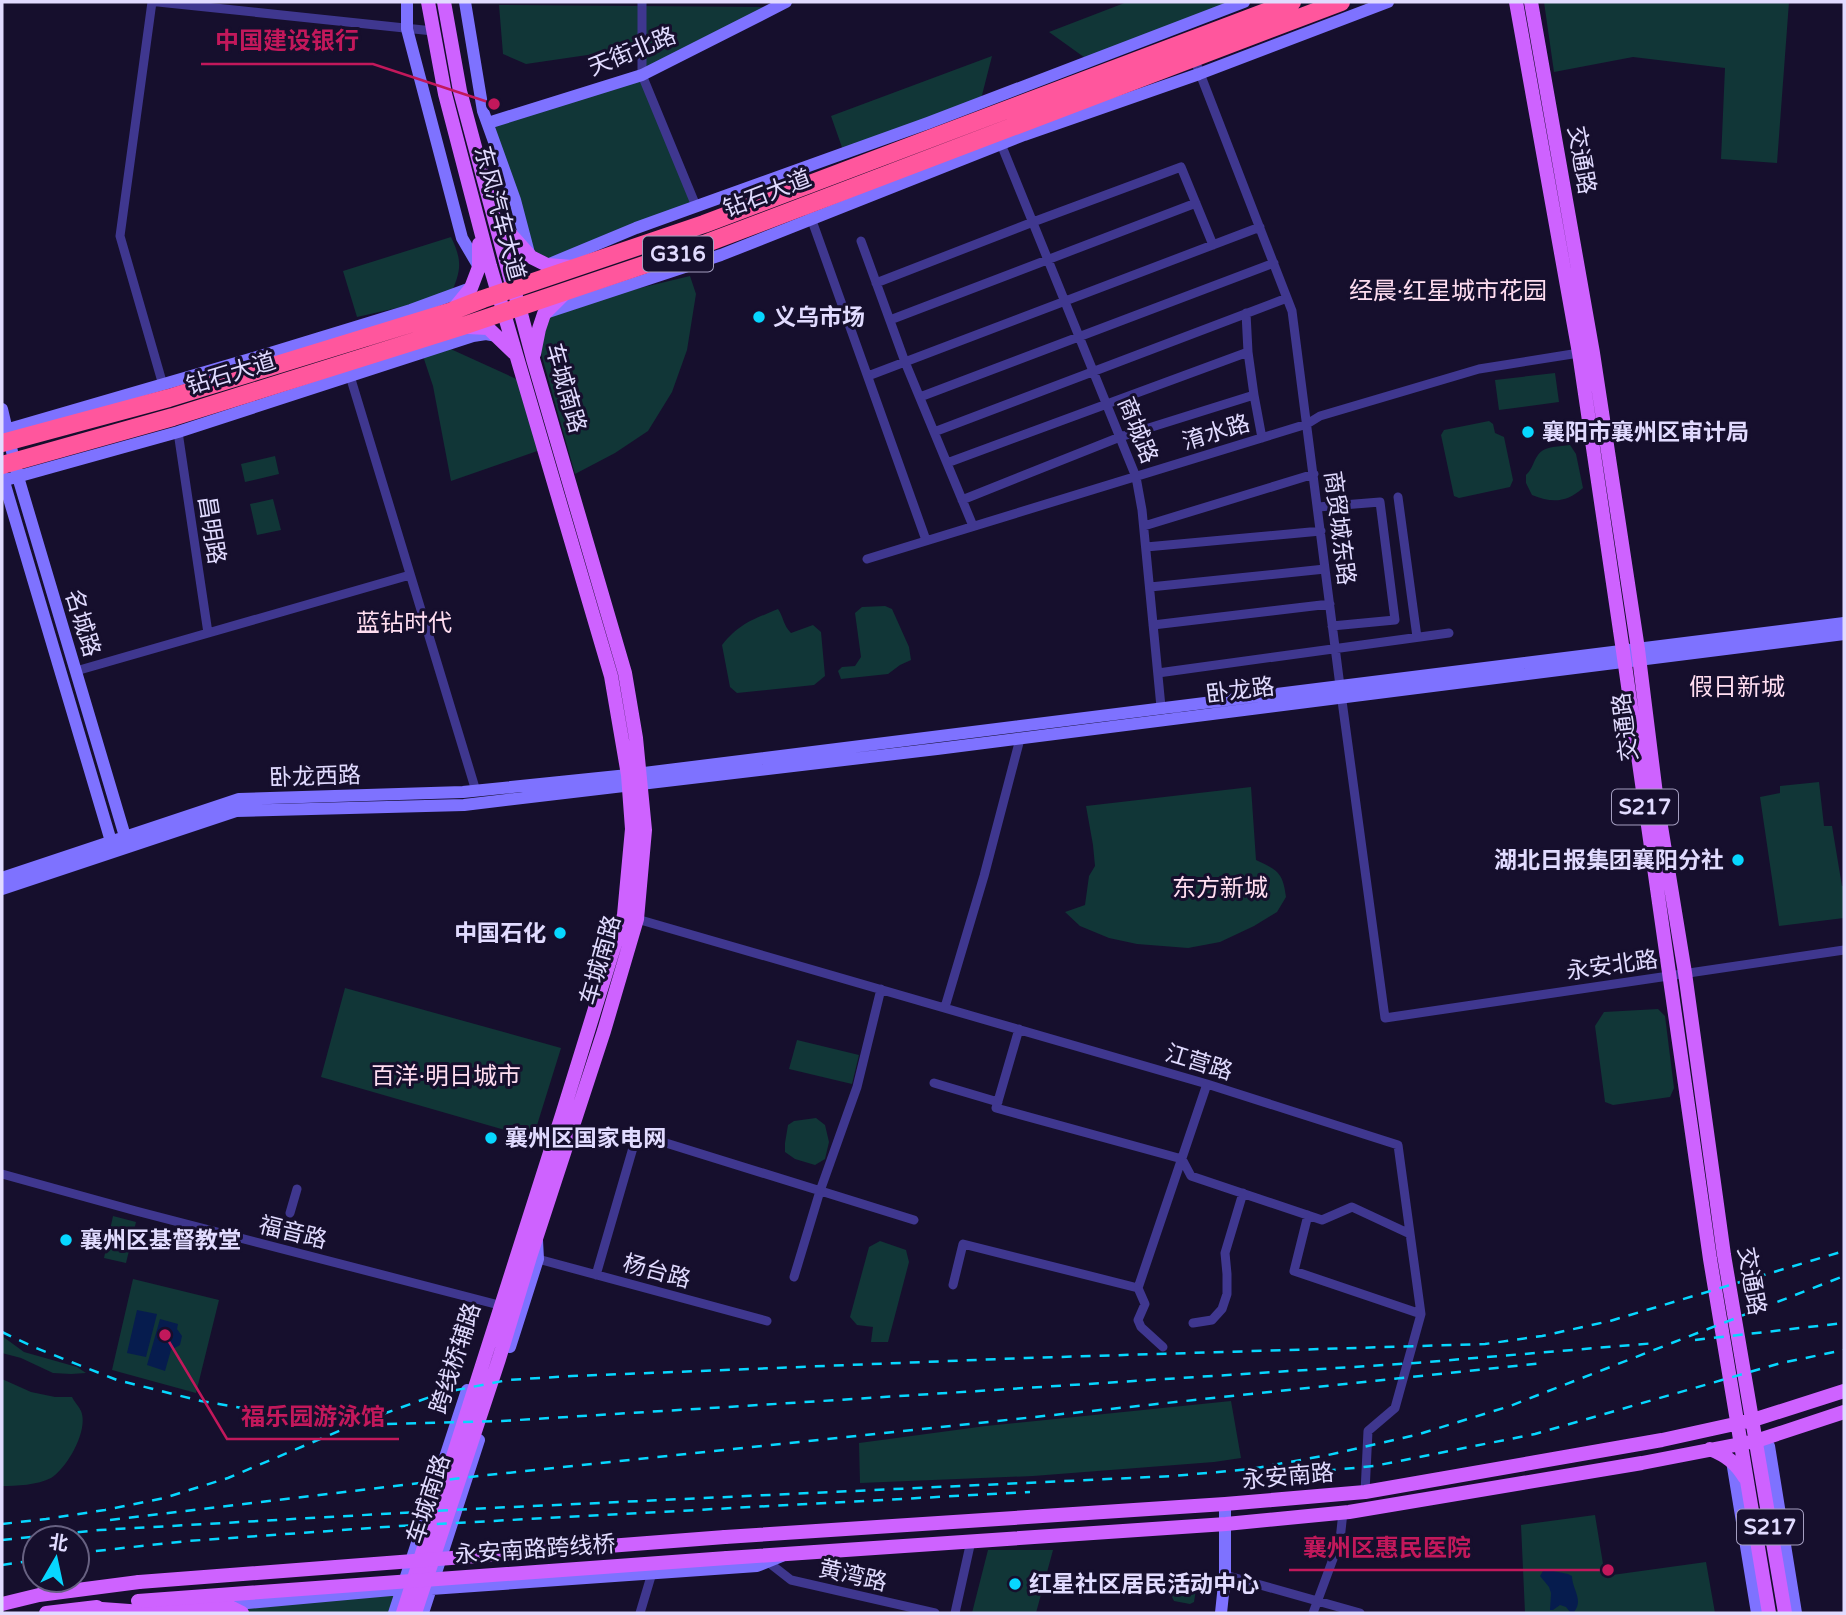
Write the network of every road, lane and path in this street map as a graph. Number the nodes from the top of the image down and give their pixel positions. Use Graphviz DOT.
graph roads {
  1 [pos="152,2"];
  2 [pos="158,2"];
  3 [pos="407,2"];
  4 [pos="428,2"];
  5 [pos="444,2"];
  6 [pos="465,2"];
  7 [pos="642,2"];
  8 [pos="786,2"];
  9 [pos="1244,2"];
  10 [pos="1292,2"];
  11 [pos="1340,2"];
  12 [pos="1388,2"];
  13 [pos="1516,2"];
  14 [pos="1531,2"];
  15 [pos="243,6"];
  16 [pos="1353,8"];
  17 [pos="407,29"];
  18 [pos="433,32"];
  19 [pos="1196,66"];
  20 [pos="642,75"];
  21 [pos="488,123"];
  22 [pos="999,138"];
  23 [pos="881,148"];
  24 [pos="768,180"];
  25 [pos="773,198"];
  26 [pos="1196,203"];
  27 [pos="696,206"];
  28 [pos="810,211"];
  29 [pos="493,214"];
  30 [pos="479,222"];
  31 [pos="1033,222"];
  32 [pos="704,224"];
  33 [pos="1260,227"];
  34 [pos="861,241"];
  35 [pos="1213,245"];
  36 [pos="686,251"];
  37 [pos="531,257"];
  38 [pos="712,258"];
  39 [pos="1048,260"];
  40 [pos="1274,263"];
  41 [pos="547,265"];
  42 [pos="479,267"];
  43 [pos="578,267"];
  44 [pos="876,283"];
  45 [pos="471,288"];
  46 [pos="568,290"];
  47 [pos="506,291"];
  48 [pos="1287,298"];
  49 [pos="1065,302"];
  50 [pos="511,309"];
  51 [pos="452,311"];
  52 [pos="1246,313"];
  53 [pos="544,314"];
  54 [pos="890,320"];
  55 [pos="463,326"];
  56 [pos="498,336"];
  57 [pos="1079,337"];
  58 [pos="345,344"];
  59 [pos="283,349"];
  60 [pos="1248,352"];
  61 [pos="515,354"];
  62 [pos="1578,354"];
  63 [pos="533,359"];
  64 [pos="905,362"];
  65 [pos="1094,372"];
  66 [pos="350,376"];
  67 [pos="867,376"];
  68 [pos="166,391"];
  69 [pos="1254,395"];
  70 [pos="920,397"];
  71 [pos="1107,404"];
  72 [pos="2,409"];
  73 [pos="175,424"];
  74 [pos="1307,424"];
  75 [pos="934,432"];
  76 [pos="5,436"];
  77 [pos="1120,437"];
  78 [pos="1262,438"];
  79 [pos="947,463"];
  80 [pos="7,474"];
  81 [pos="1314,474"];
  82 [pos="1136,477"];
  83 [pos="1398,497"];
  84 [pos="962,500"];
  85 [pos="1318,507"];
  86 [pos="973,526"];
  87 [pos="1144,526"];
  88 [pos="1321,531"];
  89 [pos="926,540"];
  90 [pos="1146,547"];
  91 [pos="867,559"];
  92 [pos="1325,569"];
  93 [pos="411,575"];
  94 [pos="1150,586"];
  95 [pos="1329,604"];
  96 [pos="1844,623"];
  97 [pos="1153,625"];
  98 [pos="1332,626"];
  99 [pos="208,633"];
  100 [pos="1449,633"];
  101 [pos="1844,634"];
  102 [pos="1417,637"];
  103 [pos="1335,649"];
  104 [pos="1631,656"];
  105 [pos="76,671"];
  106 [pos="1158,673"];
  107 [pos="1340,693"];
  108 [pos="1161,707"];
  109 [pos="1020,739"];
  110 [pos="635,780"];
  111 [pos="476,791"];
  112 [pos="127,842"];
  113 [pos="113,846"];
  114 [pos="2,877"];
  115 [pos="2,889"];
  116 [pos="637,919"];
  117 [pos="1844,950"];
  118 [pos="1685,973"];
  119 [pos="1669,976"];
  120 [pos="881,989"];
  121 [pos="945,1007"];
  122 [pos="1385,1018"];
  123 [pos="1019,1029"];
  124 [pos="934,1083"];
  125 [pos="1207,1084"];
  126 [pos="998,1102"];
  127 [pos="1182,1159"];
  128 [pos="2,1174"];
  129 [pos="297,1189"];
  130 [pos="820,1191"];
  131 [pos="1243,1193"];
  132 [pos="290,1213"];
  133 [pos="1308,1215"];
  134 [pos="914,1220"];
  135 [pos="1410,1234"];
  136 [pos="530,1237"];
  137 [pos="538,1259"];
  138 [pos="596,1275"];
  139 [pos="794,1277"];
  140 [pos="953,1285"];
  141 [pos="1138,1288"];
  142 [pos="495,1304"];
  143 [pos="1421,1314"];
  144 [pos="767,1321"];
  145 [pos="1193,1324"];
  146 [pos="1163,1347"];
  147 [pos="1747,1388"];
  148 [pos="1844,1391"];
  149 [pos="1733,1393"];
  150 [pos="1779,1412"];
  151 [pos="1844,1412"];
  152 [pos="1753,1420"];
  153 [pos="1738,1422"];
  154 [pos="1707,1429"];
  155 [pos="1755,1443"];
  156 [pos="1710,1449"];
  157 [pos="1732,1461"];
  158 [pos="1755,1482"];
  159 [pos="1364,1492"];
  160 [pos="1225,1504"];
  161 [pos="1343,1512"];
  162 [pos="944,1523"];
  163 [pos="1226,1524"];
  164 [pos="725,1537"];
  165 [pos="971,1541"];
  166 [pos="946,1543"];
  167 [pos="788,1554"];
  168 [pos="727,1558"];
  169 [pos="768,1562"];
  170 [pos="652,1573"];
  171 [pos="1226,1575"];
  172 [pos="402,1589"];
  173 [pos="431,1589"];
  174 [pos="1317,1601"];
  175 [pos="2,1604"];
  176 [pos="226,1605"];
  177 [pos="88,1608"];
  178 [pos="46,1613"];
  179 [pos="242,1613"];
  180 [pos="394,1613"];
  181 [pos="403,1613"];
  182 [pos="415,1613"];
  183 [pos="423,1613"];
  184 [pos="640,1613"];
  185 [pos="935,1613"];
  186 [pos="955,1613"];
  187 [pos="1221,1613"];
  188 [pos="1313,1613"];
  189 [pos="1360,1613"];
  190 [pos="1757,1613"];
  191 [pos="1769,1613"];
  192 [pos="1785,1613"];
  193 [pos="1796,1613"];
  1 -- 68 [label="street"];
  2 -- 15 [label="street"];
  3 -- 17 [label="street"];
  4 -- 18 [label="main road, 东风汽车大道"];
  5 -- 29 [label="main road, 东风汽车大道"];
  6 -- 21 [label="street"];
  7 -- 20 [label="street"];
  8 -- 20 [label="street, 天街北路"];
  9 -- 23 [label="street"];
  10 -- 23 [label="highway, 钻石大道 / G316"];
  11 -- 19 [label="highway, 钻石大道 / G316"];
  12 -- 16 [label="street"];
  13 -- 62 [label="main road, 交通路 / S217"];
  14 -- 104 [label="main road, 交通路 / S217"];
  15 -- 17 [label="street"];
  16 -- 19 [label="street"];
  17 -- 18 [label="street"];
  17 -- 42 [label="street"];
  18 -- 30 [label="main road, 东风汽车大道"];
  19 -- 22 [label="highway, 钻石大道 / G316"];
  19 -- 33 [label="street, 商贸城东路"];
  20 -- 21 [label="street, 天街北路"];
  20 -- 27 [label="street"];
  21 -- 37 [label="street"];
  22 -- 28 [label="highway, 钻石大道 / G316"];
  22 -- 31 [label="street, 商城路"];
  23 -- 24 [label="street"];
  23 -- 25 [label="highway, 钻石大道 / G316"];
  24 -- 25 [label="street"];
  24 -- 27 [label="street"];
  25 -- 32 [label="highway, 钻石大道 / G316"];
  26 -- 31 [label="street"];
  26 -- 35 [label="street"];
  26 -- 39 [label="street"];
  27 -- 32 [label="street"];
  27 -- 41 [label="street"];
  28 -- 36 [label="highway, 钻石大道 / G316"];
  28 -- 38 [label="street"];
  28 -- 67 [label="street"];
  29 -- 37 [label="main road"];
  29 -- 47 [label="main road, 东风汽车大道"];
  30 -- 42 [label="main road"];
  30 -- 47 [label="main road, 东风汽车大道"];
  31 -- 39 [label="street, 商城路"];
  31 -- 44 [label="street"];
  32 -- 43 [label="highway, 钻石大道 / G316"];
  33 -- 35 [label="street"];
  33 -- 40 [label="street, 商贸城东路"];
  34 -- 44 [label="street"];
  35 -- 49 [label="street"];
  36 -- 38 [label="street"];
  36 -- 46 [label="highway, 钻石大道 / G316"];
  37 -- 41 [label="main road"];
  38 -- 53 [label="street"];
  39 -- 49 [label="street, 商城路"];
  39 -- 54 [label="street"];
  40 -- 48 [label="street, 商贸城东路"];
  40 -- 57 [label="street"];
  41 -- 43 [label="main road"];
  42 -- 45 [label="main road"];
  43 -- 47 [label="highway, 钻石大道 / G316"];
  44 -- 54 [label="street"];
  45 -- 51 [label="main road"];
  45 -- 59 [label="street"];
  46 -- 50 [label="highway, 钻石大道 / G316"];
  46 -- 53 [label="main road"];
  47 -- 50 [label="main road, 东风汽车大道"];
  47 -- 51 [label="highway, 钻石大道 / G316"];
  48 -- 52 [label="street"];
  48 -- 74 [label="street, 商贸城东路"];
  49 -- 57 [label="street, 商城路"];
  49 -- 64 [label="street"];
  50 -- 55 [label="highway, 钻石大道 / G316"];
  50 -- 61 [label="main road, 车城南路"];
  50 -- 63 [label="main road, 车城南路"];
  51 -- 58 [label="highway, 钻石大道 / G316"];
  52 -- 60 [label="street"];
  52 -- 65 [label="street"];
  53 -- 63 [label="main road"];
  54 -- 64 [label="street"];
  55 -- 56 [label="main road"];
  55 -- 73 [label="highway, 钻石大道 / G316"];
  56 -- 61 [label="main road"];
  56 -- 66 [label="street"];
  57 -- 65 [label="street, 商城路"];
  57 -- 70 [label="street"];
  58 -- 59 [label="street"];
  58 -- 68 [label="highway, 钻石大道 / G316"];
  59 -- 68 [label="street"];
  60 -- 69 [label="street"];
  60 -- 71 [label="street"];
  61 -- 110 [label="main road, 车城南路"];
  62 -- 74 [label="street, 淯水路"];
  62 -- 104 [label="main road, 交通路 / S217"];
  63 -- 110 [label="main road, 车城南路"];
  64 -- 67 [label="street"];
  64 -- 70 [label="street"];
  65 -- 71 [label="street, 商城路"];
  65 -- 75 [label="street"];
  66 -- 73 [label="street"];
  66 -- 93 [label="street"];
  67 -- 89 [label="street"];
  68 -- 76 [label="highway, 钻石大道 / G316"];
  69 -- 77 [label="street"];
  69 -- 78 [label="street"];
  70 -- 75 [label="street"];
  71 -- 77 [label="street, 商城路"];
  71 -- 79 [label="street"];
  72 -- 76 [label="street, 名城路"];
  73 -- 80 [label="highway, 钻石大道 / G316"];
  73 -- 99 [label="street, 昌明路"];
  74 -- 78 [label="street, 淯水路"];
  74 -- 81 [label="street, 商贸城东路"];
  75 -- 79 [label="street"];
  76 -- 80 [label="street, 名城路"];
  77 -- 82 [label="street, 商城路"];
  77 -- 84 [label="street"];
  78 -- 82 [label="street, 淯水路"];
  79 -- 84 [label="street"];
  80 -- 105 [label="street, 名城路"];
  80 -- 113 [label="street, 名城路"];
  81 -- 85 [label="street, 商贸城东路"];
  81 -- 87 [label="street"];
  82 -- 86 [label="street, 淯水路"];
  82 -- 87 [label="street, 商城路"];
  83 -- 102 [label="street"];
  84 -- 86 [label="street"];
  85 -- 88 [label="street, 商贸城东路"];
  85 -- 98 [label="street"];
  86 -- 89 [label="street, 淯水路"];
  87 -- 90 [label="street, 商城路"];
  88 -- 90 [label="street"];
  88 -- 92 [label="street, 商贸城东路"];
  89 -- 91 [label="street, 淯水路"];
  90 -- 94 [label="street, 商城路"];
  92 -- 94 [label="street"];
  92 -- 95 [label="street, 商贸城东路"];
  93 -- 99 [label="street"];
  93 -- 111 [label="street"];
  94 -- 97 [label="street, 商城路"];
  95 -- 97 [label="street"];
  95 -- 98 [label="street, 商贸城东路"];
  96 -- 104 [label="street, 卧龙路"];
  97 -- 106 [label="street, 商城路"];
  98 -- 103 [label="street, 商贸城东路"];
  99 -- 105 [label="street"];
  100 -- 102 [label="street"];
  101 -- 104 [label="street, 卧龙路"];
  102 -- 103 [label="street"];
  103 -- 106 [label="street"];
  103 -- 107 [label="street, 商贸城东路"];
  104 -- 107 [label="street, 卧龙路"];
  104 -- 118 [label="main road, 交通路 / S217"];
  104 -- 119 [label="main road, 交通路 / S217"];
  105 -- 112 [label="street, 名城路"];
  106 -- 108 [label="street, 商城路"];
  107 -- 108 [label="street, 卧龙路"];
  107 -- 109 [label="street, 卧龙路"];
  107 -- 122 [label="street, 商贸城东路"];
  108 -- 110 [label="street, 卧龙路"];
  109 -- 110 [label="street, 卧龙路"];
  109 -- 121 [label="street"];
  110 -- 111 [label="street, 卧龙西路"];
  110 -- 112 [label="street, 卧龙西路"];
  110 -- 116 [label="main road, 车城南路"];
  110 -- 136 [label="main road, 车城南路"];
  111 -- 112 [label="street, 卧龙西路"];
  112 -- 113 [label="street, 卧龙西路"];
  113 -- 114 [label="street, 卧龙西路"];
  113 -- 115 [label="street, 卧龙西路"];
  116 -- 120 [label="street, 江营路"];
  116 -- 136 [label="main road, 车城南路"];
  117 -- 118 [label="street, 永安北路"];
  118 -- 119 [label="street, 永安北路"];
  118 -- 147 [label="main road, 交通路 / S217"];
  119 -- 122 [label="street, 永安北路"];
  119 -- 149 [label="main road, 交通路 / S217"];
  120 -- 121 [label="street, 江营路"];
  120 -- 130 [label="street"];
  121 -- 123 [label="street, 江营路"];
  123 -- 125 [label="street, 江营路"];
  123 -- 126 [label="street"];
  124 -- 126 [label="street"];
  125 -- 127 [label="street"];
  125 -- 135 [label="street, 江营路"];
  126 -- 127 [label="street"];
  127 -- 131 [label="street"];
  127 -- 141 [label="street"];
  128 -- 142 [label="street, 福音路"];
  129 -- 132 [label="street"];
  130 -- 134 [label="street"];
  130 -- 138 [label="street"];
  130 -- 139 [label="street"];
  131 -- 133 [label="street"];
  131 -- 145 [label="street"];
  133 -- 135 [label="street"];
  133 -- 143 [label="street"];
  135 -- 143 [label="street, 江营路"];
  136 -- 137 [label="street"];
  136 -- 142 [label="street, 跨线桥辅路"];
  136 -- 181 [label="main road, 车城南路"];
  136 -- 182 [label="main road, 车城南路"];
  137 -- 138 [label="street, 杨台路"];
  137 -- 173 [label="street"];
  138 -- 144 [label="street, 杨台路"];
  140 -- 141 [label="street"];
  141 -- 146 [label="street"];
  142 -- 172 [label="street, 跨线桥辅路"];
  143 -- 159 [label="street, 江营路"];
  147 -- 150 [label="main road"];
  147 -- 152 [label="main road, 交通路 / S217"];
  148 -- 150 [label="main road, 永安南路"];
  149 -- 153 [label="main road, 交通路 / S217"];
  149 -- 154 [label="main road"];
  150 -- 152 [label="main road, 永安南路"];
  151 -- 155 [label="main road, 永安南路"];
  152 -- 153 [label="main road, 永安南路"];
  152 -- 155 [label="main road, 交通路 / S217"];
  153 -- 154 [label="main road, 永安南路"];
  153 -- 155 [label="main road, 交通路 / S217"];
  154 -- 159 [label="main road, 永安南路"];
  155 -- 156 [label="main road, 永安南路"];
  155 -- 158 [label="main road, 交通路 / S217"];
  155 -- 193 [label="street"];
  156 -- 157 [label="main road"];
  156 -- 161 [label="main road, 永安南路"];
  157 -- 158 [label="main road"];
  157 -- 190 [label="street"];
  158 -- 191 [label="main road, 交通路 / S217"];
  158 -- 192 [label="main road, 交通路 / S217"];
  159 -- 160 [label="main road, 永安南路"];
  160 -- 162 [label="main road, 永安南路"];
  160 -- 163 [label="street"];
  161 -- 163 [label="main road, 永安南路"];
  161 -- 174 [label="street"];
  162 -- 164 [label="main road, 永安南路"];
  162 -- 166 [label="main road"];
  163 -- 165 [label="main road, 永安南路"];
  163 -- 171 [label="street"];
  164 -- 175 [label="main road, 永安南路跨线桥, bridge"];
  165 -- 166 [label="main road, 永安南路"];
  165 -- 186 [label="street"];
  166 -- 167 [label="main road, 永安南路"];
  167 -- 168 [label="main road, 永安南路"];
  167 -- 169 [label="street"];
  168 -- 177 [label="main road, 永安南路跨线桥, bridge"];
  169 -- 170 [label="street"];
  169 -- 185 [label="street, 黄湾路"];
  170 -- 173 [label="street"];
  170 -- 184 [label="street"];
  171 -- 174 [label="street"];
  171 -- 187 [label="street"];
  172 -- 176 [label="street"];
  172 -- 180 [label="street, 跨线桥辅路"];
  173 -- 183 [label="street"];
  174 -- 188 [label="street"];
  174 -- 189 [label="street"];
  176 -- 177 [label="main road"];
  176 -- 179 [label="main road"];
  177 -- 178 [label="main road"];
}
